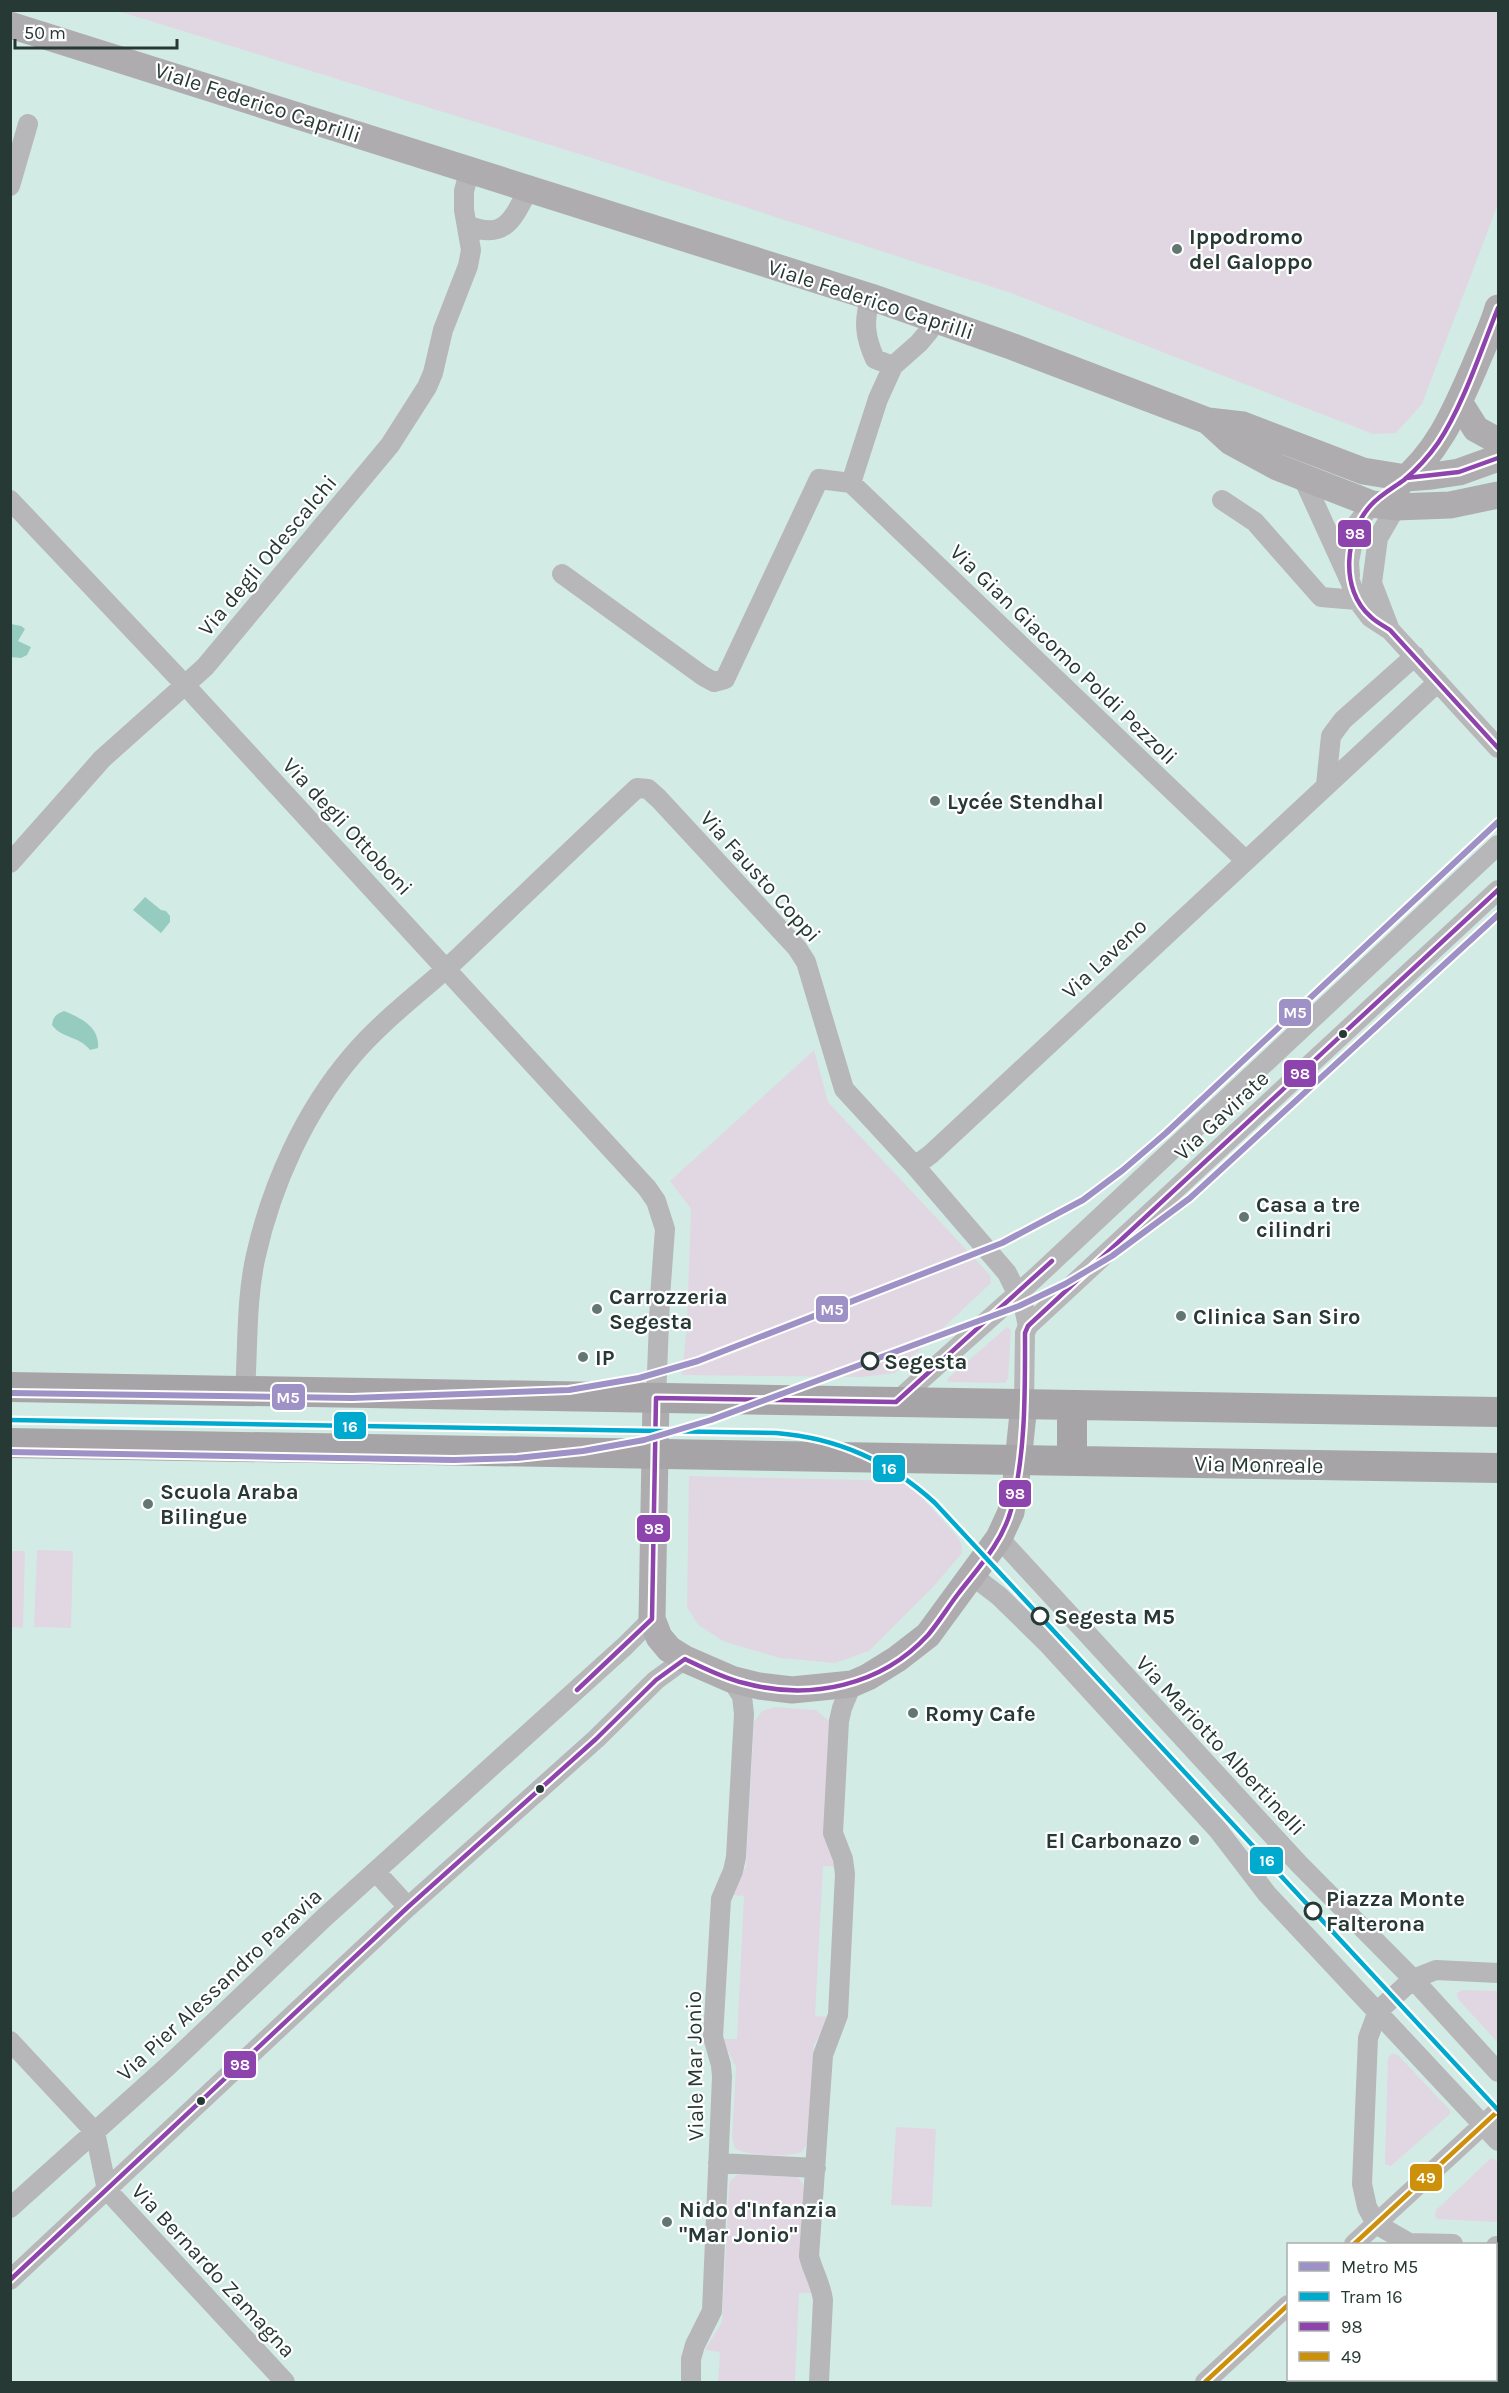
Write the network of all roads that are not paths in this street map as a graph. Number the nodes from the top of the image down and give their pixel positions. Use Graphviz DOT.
graph roads {
  1 [pos="10,25"];
  2 [pos="28,124"];
  3 [pos="470,170"];
  4 [pos="10,186"];
  5 [pos="529,188"];
  6 [pos="467,225"];
  7 [pos="871,297"];
  8 [pos="1498,308"];
  9 [pos="935,319"];
  10 [pos="893,366"];
  11 [pos="1459,402"];
  12 [pos="1208,421"];
  13 [pos="1498,441"];
  14 [pos="1498,458"];
  15 [pos="1303,478"];
  16 [pos="1406,478"];
  17 [pos="851,483"];
  18 [pos="1498,495"];
  19 [pos="10,500"];
  20 [pos="1222,500"];
  21 [pos="1384,506"];
  22 [pos="562,574"];
  23 [pos="1354,591"];
  24 [pos="1390,630"];
  25 [pos="1414,656"];
  26 [pos="1438,682"];
  27 [pos="184,685"];
  28 [pos="1498,748"];
  29 [pos="1326,784"];
  30 [pos="1495,854"];
  31 [pos="1245,860"];
  32 [pos="10,863"];
  33 [pos="1498,890"];
  34 [pos="446,969"];
  35 [pos="915,1166"];
  36 [pos="1017,1291"];
  37 [pos="1028,1326"];
  38 [pos="10,1387"];
  39 [pos="245,1391"];
  40 [pos="656,1398"];
  41 [pos="896,1402"];
  42 [pos="1024,1404"];
  43 [pos="1072,1405"];
  44 [pos="1498,1412"];
  45 [pos="10,1443"];
  46 [pos="656,1454"];
  47 [pos="1018,1460"];
  48 [pos="1072,1461"];
  49 [pos="1498,1468"];
  50 [pos="999,1538"];
  51 [pos="973,1576"];
  52 [pos="652,1618"];
  53 [pos="685,1659"];
  54 [pos="731,1679"];
  55 [pos="852,1684"];
  56 [pos="376,1872"];
  57 [pos="408,1907"];
  58 [pos="1498,1973"];
  59 [pos="1413,1979"];
  60 [pos="1378,2011"];
  61 [pos="10,2041"];
  62 [pos="1498,2072"];
  63 [pos="1498,2111"];
  64 [pos="1483,2125"];
  65 [pos="95,2132"];
  66 [pos="1498,2141"];
  67 [pos="718,2163"];
  68 [pos="816,2168"];
  69 [pos="107,2190"];
  70 [pos="10,2208"];
  71 [pos="1376,2224"];
  72 [pos="1355,2243"];
  73 [pos="1409,2243"];
  74 [pos="10,2280"];
  75 [pos="1287,2306"];
  76 [pos="285,2382"];
  77 [pos="691,2382"];
  78 [pos="819,2382"];
  79 [pos="1205,2382"];
  1 -- 3 [label="street, Viale Federico Caprilli"];
  2 -- 4 [label="street"];
  3 -- 5 [label="street, Viale Federico Caprilli"];
  3 -- 6 [label="street"];
  5 -- 6 [label="street"];
  5 -- 7 [label="street, Viale Federico Caprilli"];
  6 -- 27 [label="street, Via degli Odescalchi"];
  7 -- 9 [label="street, Viale Federico Caprilli"];
  7 -- 10 [label="street"];
  8 -- 11 [label="street"];
  9 -- 10 [label="street"];
  9 -- 12 [label="street, Viale Federico Caprilli"];
  10 -- 17 [label="street"];
  11 -- 13 [label="street"];
  11 -- 16 [label="street"];
  12 -- 15 [label="street, Viale Federico Caprilli"];
  12 -- 16 [label="street, Viale Federico Caprilli"];
  14 -- 16 [label="street, Viale Federico Caprilli"];
  15 -- 21 [label="street, Viale Federico Caprilli"];
  15 -- 23 [label="street"];
  16 -- 21 [label="street"];
  17 -- 22 [label="street"];
  17 -- 31 [label="street, Via Gian Giacomo Poldi Pezzoli"];
  18 -- 21 [label="street, Viale Federico Caprilli"];
  19 -- 27 [label="street, Via degli Ottoboni"];
  20 -- 23 [label="street"];
  21 -- 23 [label="street"];
  21 -- 24 [label="street"];
  23 -- 24 [label="street"];
  24 -- 25 [label="street"];
  25 -- 26 [label="street"];
  25 -- 29 [label="street"];
  26 -- 28 [label="street"];
  26 -- 29 [label="street, Via Laveno"];
  27 -- 32 [label="street, Via degli Odescalchi"];
  27 -- 34 [label="street, Via degli Ottoboni"];
  29 -- 31 [label="street, Via Laveno"];
  30 -- 36 [label="street, Via Gavirate"];
  31 -- 35 [label="street, Via Laveno"];
  33 -- 37 [label="street, Via Gavirate"];
  34 -- 35 [label="street, Via Fausto Coppi"];
  34 -- 39 [label="street"];
  34 -- 40 [label="street, Via degli Ottoboni"];
  35 -- 36 [label="street, Via Fausto Coppi"];
  36 -- 37 [label="street, Via Fausto Coppi"];
  36 -- 41 [label="street, Via Gavirate"];
  37 -- 42 [label="street"];
  38 -- 39 [label="main road"];
  39 -- 40 [label="main road"];
  40 -- 41 [label="main road"];
  40 -- 46 [label="street"];
  41 -- 42 [label="main road"];
  42 -- 43 [label="main road"];
  42 -- 47 [label="street"];
  43 -- 44 [label="main road"];
  43 -- 48 [label="main road"];
  45 -- 46 [label="main road, Via Monreale"];
  46 -- 47 [label="main road, Via Monreale"];
  46 -- 52 [label="street"];
  47 -- 48 [label="main road, Via Monreale"];
  47 -- 50 [label="street"];
  48 -- 49 [label="main road, Via Monreale"];
  50 -- 51 [label="street"];
  50 -- 59 [label="street, Via Mariotto Albertinelli"];
  51 -- 55 [label="street"];
  51 -- 60 [label="street"];
  52 -- 53 [label="street"];
  52 -- 56 [label="street, Via Pier Alessandro Paravia"];
  53 -- 54 [label="street"];
  53 -- 57 [label="street"];
  54 -- 55 [label="street"];
  54 -- 67 [label="street, Viale Mar Jonio"];
  55 -- 68 [label="street"];
  56 -- 57 [label="street"];
  56 -- 65 [label="street, Via Pier Alessandro Paravia"];
  57 -- 69 [label="street"];
  58 -- 59 [label="street"];
  59 -- 60 [label="street"];
  59 -- 62 [label="street"];
  60 -- 64 [label="street"];
  60 -- 71 [label="street"];
  61 -- 65 [label="street"];
  63 -- 64 [label="street"];
  64 -- 66 [label="street"];
  64 -- 71 [label="street"];
  65 -- 69 [label="street"];
  65 -- 70 [label="street, Via Pier Alessandro Paravia"];
  67 -- 68 [label="street"];
  67 -- 77 [label="street, Viale Mar Jonio"];
  68 -- 78 [label="street"];
  69 -- 74 [label="street"];
  69 -- 76 [label="street, Via Bernardo Zamagna"];
  71 -- 72 [label="street"];
  71 -- 73 [label="street"];
  75 -- 79 [label="street"];
}
